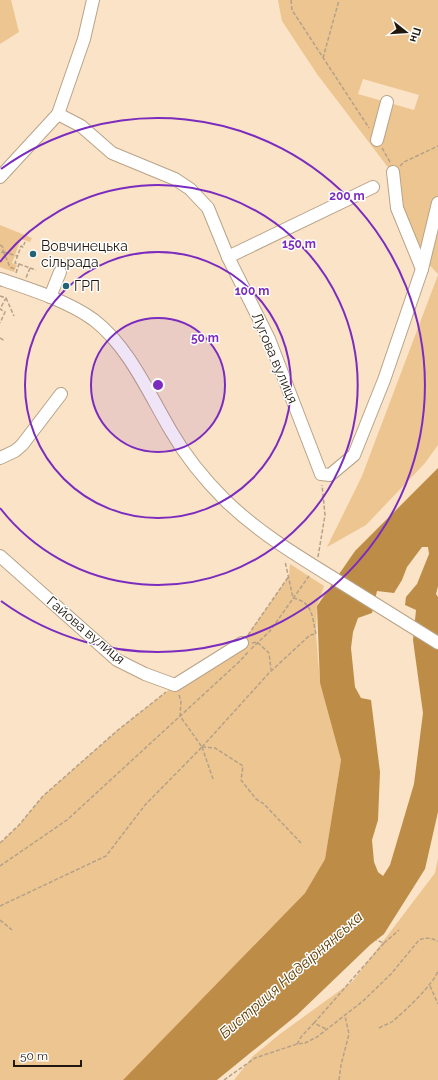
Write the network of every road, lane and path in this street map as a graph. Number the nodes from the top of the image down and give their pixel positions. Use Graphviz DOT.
graph roads {
  1 [pos="93,0"];
  2 [pos="290,0"];
  3 [pos="338,0"];
  4 [pos="323,58"];
  5 [pos="387,102"];
  6 [pos="58,114"];
  7 [pos="377,140"];
  8 [pos="438,146"];
  9 [pos="393,172"];
  10 [pos="0,177"];
  11 [pos="373,187"];
  12 [pos="438,203"];
  13 [pos="25,242"];
  14 [pos="0,245"];
  15 [pos="3,252"];
  16 [pos="0,254"];
  17 [pos="17,256"];
  18 [pos="228,257"];
  19 [pos="19,264"];
  20 [pos="30,268"];
  21 [pos="422,269"];
  22 [pos="17,270"];
  23 [pos="36,270"];
  24 [pos="60,272"];
  25 [pos="0,279"];
  26 [pos="20,286"];
  27 [pos="0,296"];
  28 [pos="50,297"];
  29 [pos="6,298"];
  30 [pos="14,316"];
  31 [pos="0,323"];
  32 [pos="0,338"];
  33 [pos="5,341"];
  34 [pos="61,394"];
  35 [pos="0,458"];
  36 [pos="321,474"];
  37 [pos="0,556"];
  38 [pos="318,559"];
  39 [pos="289,576"];
  40 [pos="310,576"];
  41 [pos="293,598"];
  42 [pos="257,642"];
  43 [pos="438,643"];
  44 [pos="242,644"];
  45 [pos="271,671"];
  46 [pos="175,685"];
  47 [pos="180,716"];
  48 [pos="202,746"];
  49 [pos="213,779"];
  50 [pos="0,843"];
  51 [pos="301,843"];
  52 [pos="0,866"];
  53 [pos="0,906"];
  54 [pos="0,920"];
  55 [pos="12,930"];
  56 [pos="399,930"];
  57 [pos="376,940"];
  58 [pos="438,941"];
  59 [pos="384,943"];
  60 [pos="438,970"];
  61 [pos="430,986"];
  62 [pos="438,1004"];
  63 [pos="345,1016"];
  64 [pos="314,1023"];
  65 [pos="379,1028"];
  66 [pos="326,1030"];
  67 [pos="297,1044"];
  68 [pos="224,1080"];
  69 [pos="339,1080"];
  1 -- 6 [label="street"];
  2 -- 4 [label="path"];
  3 -- 4 [label="path"];
  4 -- 7 [label="path"];
  5 -- 7 [label="street"];
  6 -- 10 [label="street"];
  6 -- 18 [label="street, Лугова вулиця"];
  7 -- 9 [label="path"];
  8 -- 9 [label="path"];
  9 -- 21 [label="street"];
  11 -- 18 [label="street"];
  12 -- 21 [label="street"];
  13 -- 17 [label="path"];
  14 -- 15 [label="path"];
  15 -- 16 [label="path"];
  15 -- 17 [label="path"];
  15 -- 22 [label="path"];
  17 -- 19 [label="path"];
  18 -- 36 [label="street, Лугова вулиця"];
  19 -- 20 [label="path"];
  19 -- 22 [label="path"];
  20 -- 23 [label="path"];
  20 -- 26 [label="path"];
  21 -- 36 [label="street"];
  22 -- 26 [label="path"];
  24 -- 28 [label="street"];
  25 -- 26 [label="street"];
  26 -- 28 [label="street"];
  27 -- 29 [label="path"];
  28 -- 43 [label="street"];
  29 -- 30 [label="path"];
  29 -- 31 [label="path"];
  32 -- 33 [label="path"];
  34 -- 35 [label="street"];
  36 -- 38 [label="path"];
  37 -- 46 [label="street, Гайова вулиця"];
  39 -- 44 [label="path"];
  40 -- 41 [label="path"];
  41 -- 42 [label="path"];
  41 -- 45 [label="path"];
  42 -- 45 [label="path"];
  42 -- 47 [label="path"];
  44 -- 46 [label="street"];
  45 -- 48 [label="path"];
  46 -- 47 [label="path"];
  46 -- 50 [label="path"];
  47 -- 48 [label="path"];
  47 -- 52 [label="path"];
  48 -- 49 [label="path"];
  48 -- 51 [label="path"];
  48 -- 53 [label="path"];
  54 -- 55 [label="path"];
  56 -- 59 [label="path"];
  57 -- 59 [label="path"];
  58 -- 63 [label="path"];
  59 -- 64 [label="path"];
  60 -- 61 [label="path"];
  61 -- 62 [label="path"];
  61 -- 65 [label="path"];
  63 -- 66 [label="path"];
  63 -- 69 [label="path"];
  64 -- 66 [label="path"];
  64 -- 67 [label="path"];
  66 -- 67 [label="path"];
  67 -- 68 [label="path"];
}
